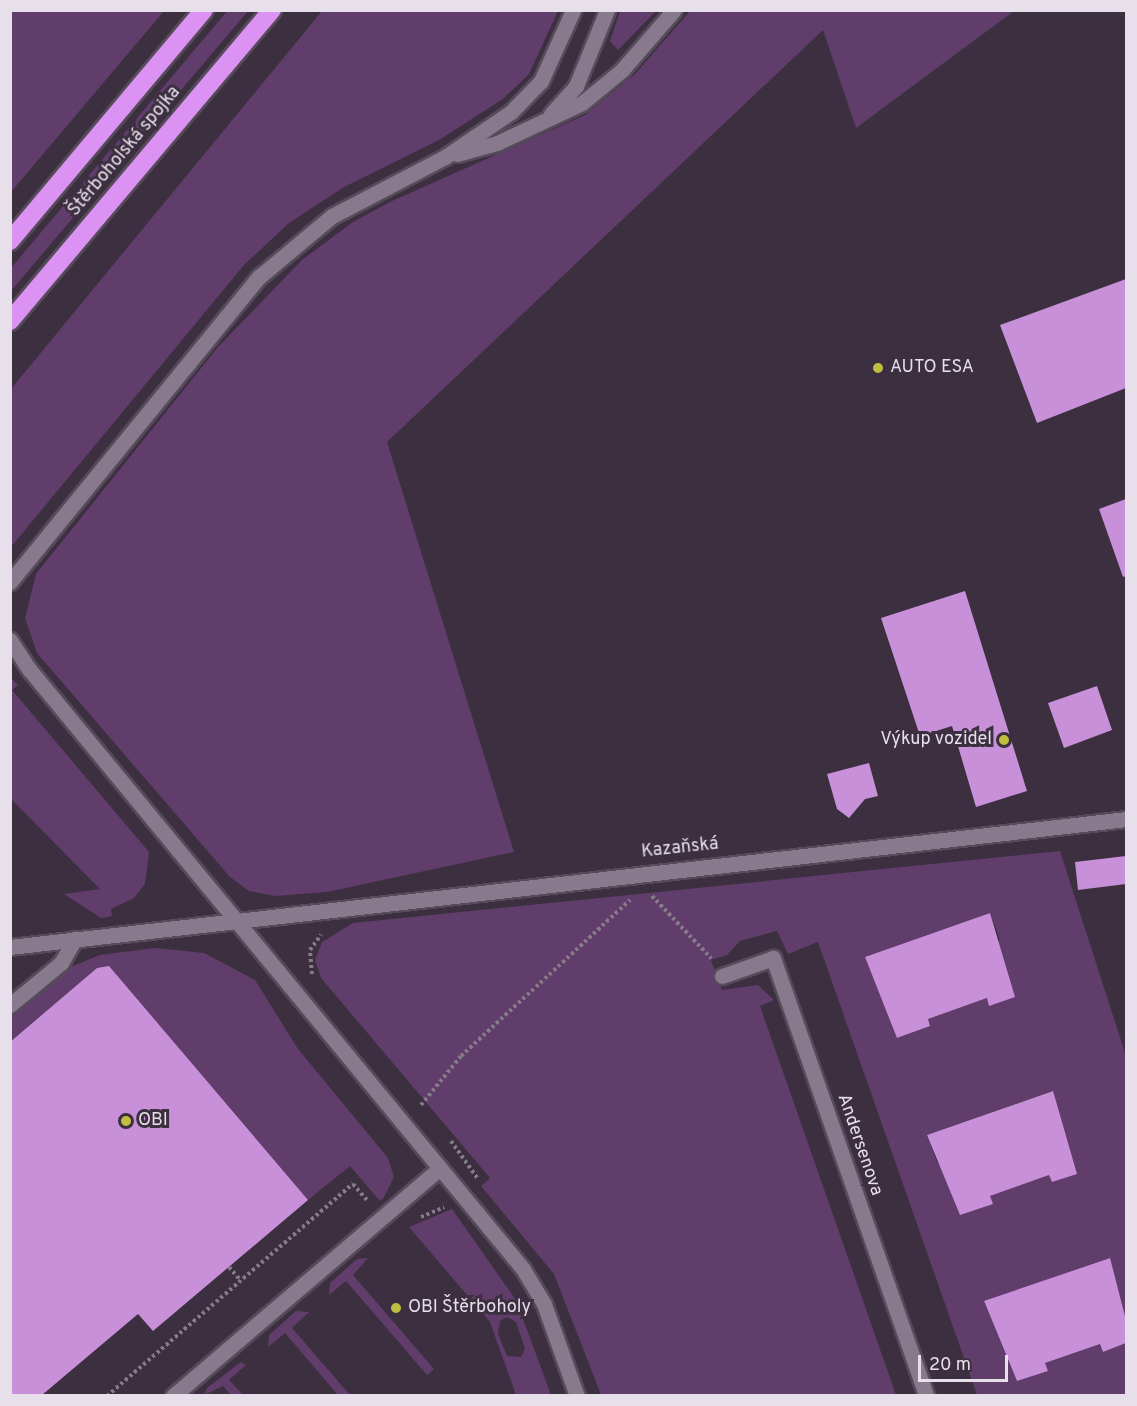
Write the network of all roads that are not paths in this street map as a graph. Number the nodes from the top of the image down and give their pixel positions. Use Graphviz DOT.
graph roads {
  1 [pos="204,10"];
  2 [pos="272,10"];
  3 [pos="284,10"];
  4 [pos="573,10"];
  5 [pos="607,10"];
  6 [pos="674,10"];
  7 [pos="187,111"];
  8 [pos="532,128"];
  9 [pos="445,157"];
  10 [pos="10,241"];
  11 [pos="10,321"];
  12 [pos="10,582"];
  13 [pos="10,640"];
  14 [pos="1126,819"];
  15 [pos="239,920"];
  16 [pos="75,939"];
  17 [pos="10,947"];
  18 [pos="722,976"];
  19 [pos="10,1005"];
  20 [pos="440,1168"];
  21 [pos="179,1394"];
  22 [pos="577,1395"];
  23 [pos="926,1395"];
  1 -- 10 [label="highway, Štěrboholská spojka"];
  2 -- 7 [label="highway, Štěrboholská spojka"];
  3 -- 7 [label="highway"];
  4 -- 9 [label="street"];
  5 -- 8 [label="street"];
  6 -- 8 [label="street"];
  7 -- 11 [label="highway, Štěrboholská spojka"];
  8 -- 9 [label="street"];
  9 -- 12 [label="street"];
  13 -- 15 [label="street"];
  14 -- 15 [label="street, Kazaňská"];
  15 -- 16 [label="street, Kazaňská"];
  15 -- 20 [label="street"];
  16 -- 17 [label="street, Kazaňská"];
  16 -- 19 [label="street"];
  18 -- 23 [label="street, Andersenova"];
  20 -- 21 [label="street"];
  20 -- 22 [label="street"];
}
